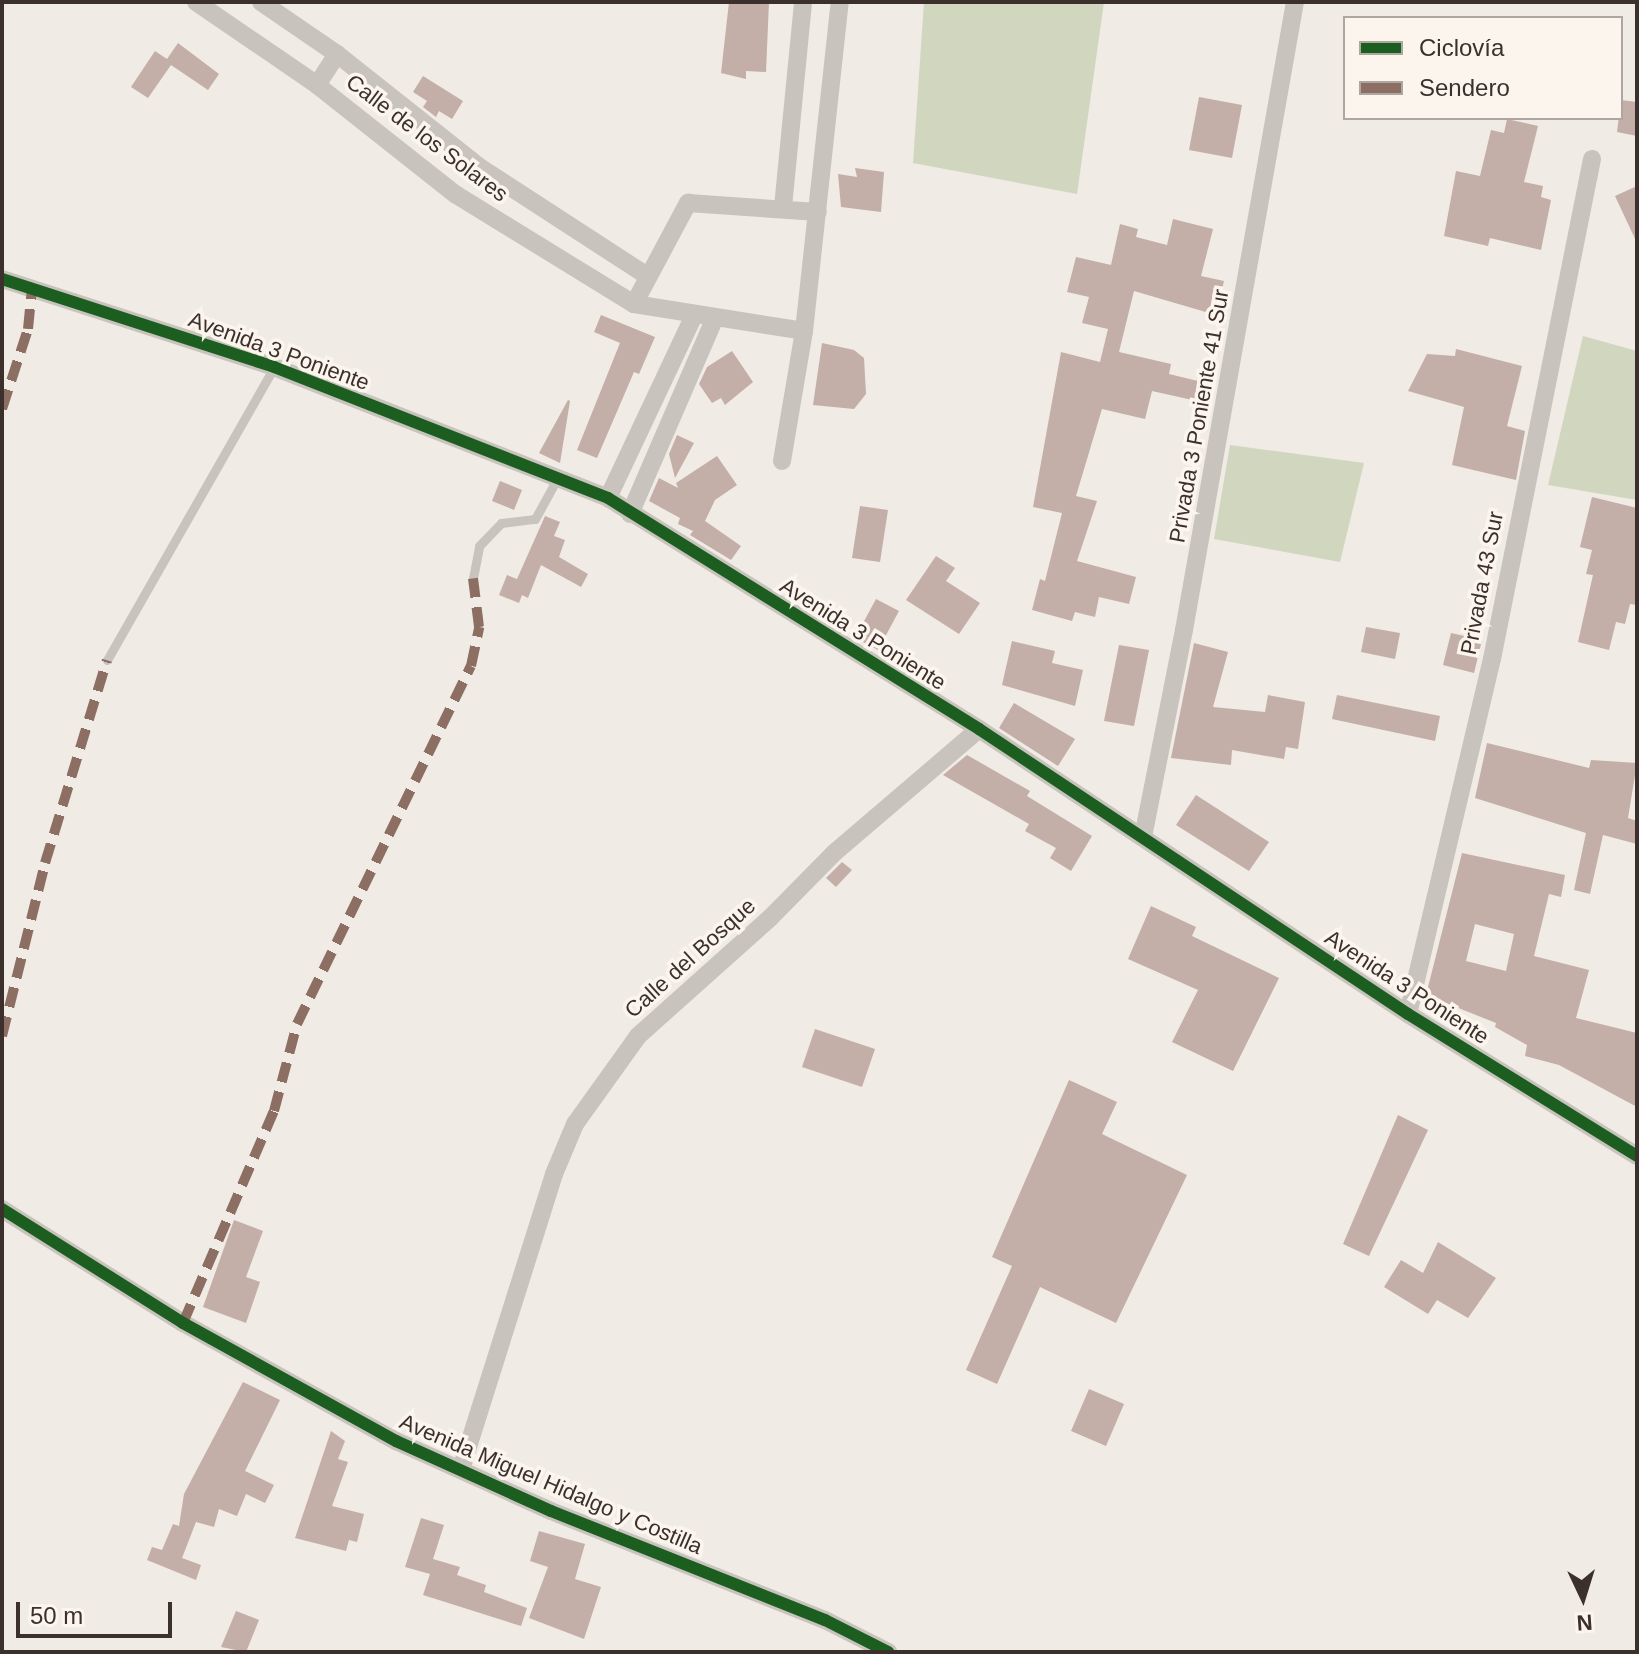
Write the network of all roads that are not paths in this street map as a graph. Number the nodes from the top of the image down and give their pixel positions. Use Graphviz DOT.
graph roads {
  1 [pos="196,2"];
  2 [pos="261,2"];
  3 [pos="803,2"];
  4 [pos="840,2"];
  5 [pos="1295,2"];
  6 [pos="337,54"];
  7 [pos="317,85"];
  8 [pos="1592,159"];
  9 [pos="783,207"];
  10 [pos="818,212"];
  11 [pos="646,275"];
  12 [pos="2,279"];
  13 [pos="634,304"];
  14 [pos="694,315"];
  15 [pos="715,318"];
  16 [pos="804,331"];
  17 [pos="274,367"];
  18 [pos="782,461"];
  19 [pos="558,477"];
  20 [pos="608,498"];
  21 [pos="630,514"];
  22 [pos="473,578"];
  23 [pos="107,660"];
  24 [pos="979,729"];
  25 [pos="1143,837"];
  26 [pos="1408,1014"];
  27 [pos="1637,1156"];
  28 [pos="2,1209"];
  29 [pos="462,1466"];
  30 [pos="888,1652"];
  1 -- 7 [label="street, Calle de los Solares"];
  2 -- 6 [label="street, Calle de los Solares"];
  3 -- 9 [label="street"];
  4 -- 10 [label="street"];
  5 -- 25 [label="street, Privada 3 Poniente 41 Sur"];
  6 -- 7 [label="street"];
  6 -- 11 [label="street, Calle de los Solares"];
  7 -- 13 [label="street, Calle de los Solares"];
  8 -- 26 [label="street, Privada 43 Sur"];
  9 -- 10 [label="street"];
  9 -- 11 [label="street"];
  10 -- 16 [label="street"];
  11 -- 13 [label="street"];
  12 -- 17 [label="street, Avenida 3 Poniente"];
  13 -- 14 [label="street, Calle de los Solares"];
  14 -- 15 [label="street, Calle de los Solares"];
  14 -- 20 [label="street"];
  15 -- 16 [label="street, Calle de los Solares"];
  15 -- 21 [label="street"];
  16 -- 18 [label="street"];
  17 -- 19 [label="street, Avenida 3 Poniente"];
  17 -- 23 [label="lane"];
  19 -- 20 [label="street, Avenida 3 Poniente"];
  19 -- 22 [label="lane"];
  20 -- 21 [label="street, Avenida 3 Poniente"];
  21 -- 24 [label="street, Avenida 3 Poniente"];
  24 -- 25 [label="street, Avenida 3 Poniente"];
  24 -- 29 [label="street, Calle del Bosque"];
  25 -- 26 [label="street, Avenida 3 Poniente"];
  26 -- 27 [label="street, Avenida 3 Poniente"];
  28 -- 29 [label="street, Avenida Miguel Hidalgo y Costilla"];
  29 -- 30 [label="street, Avenida Miguel Hidalgo y Costilla"];
}
